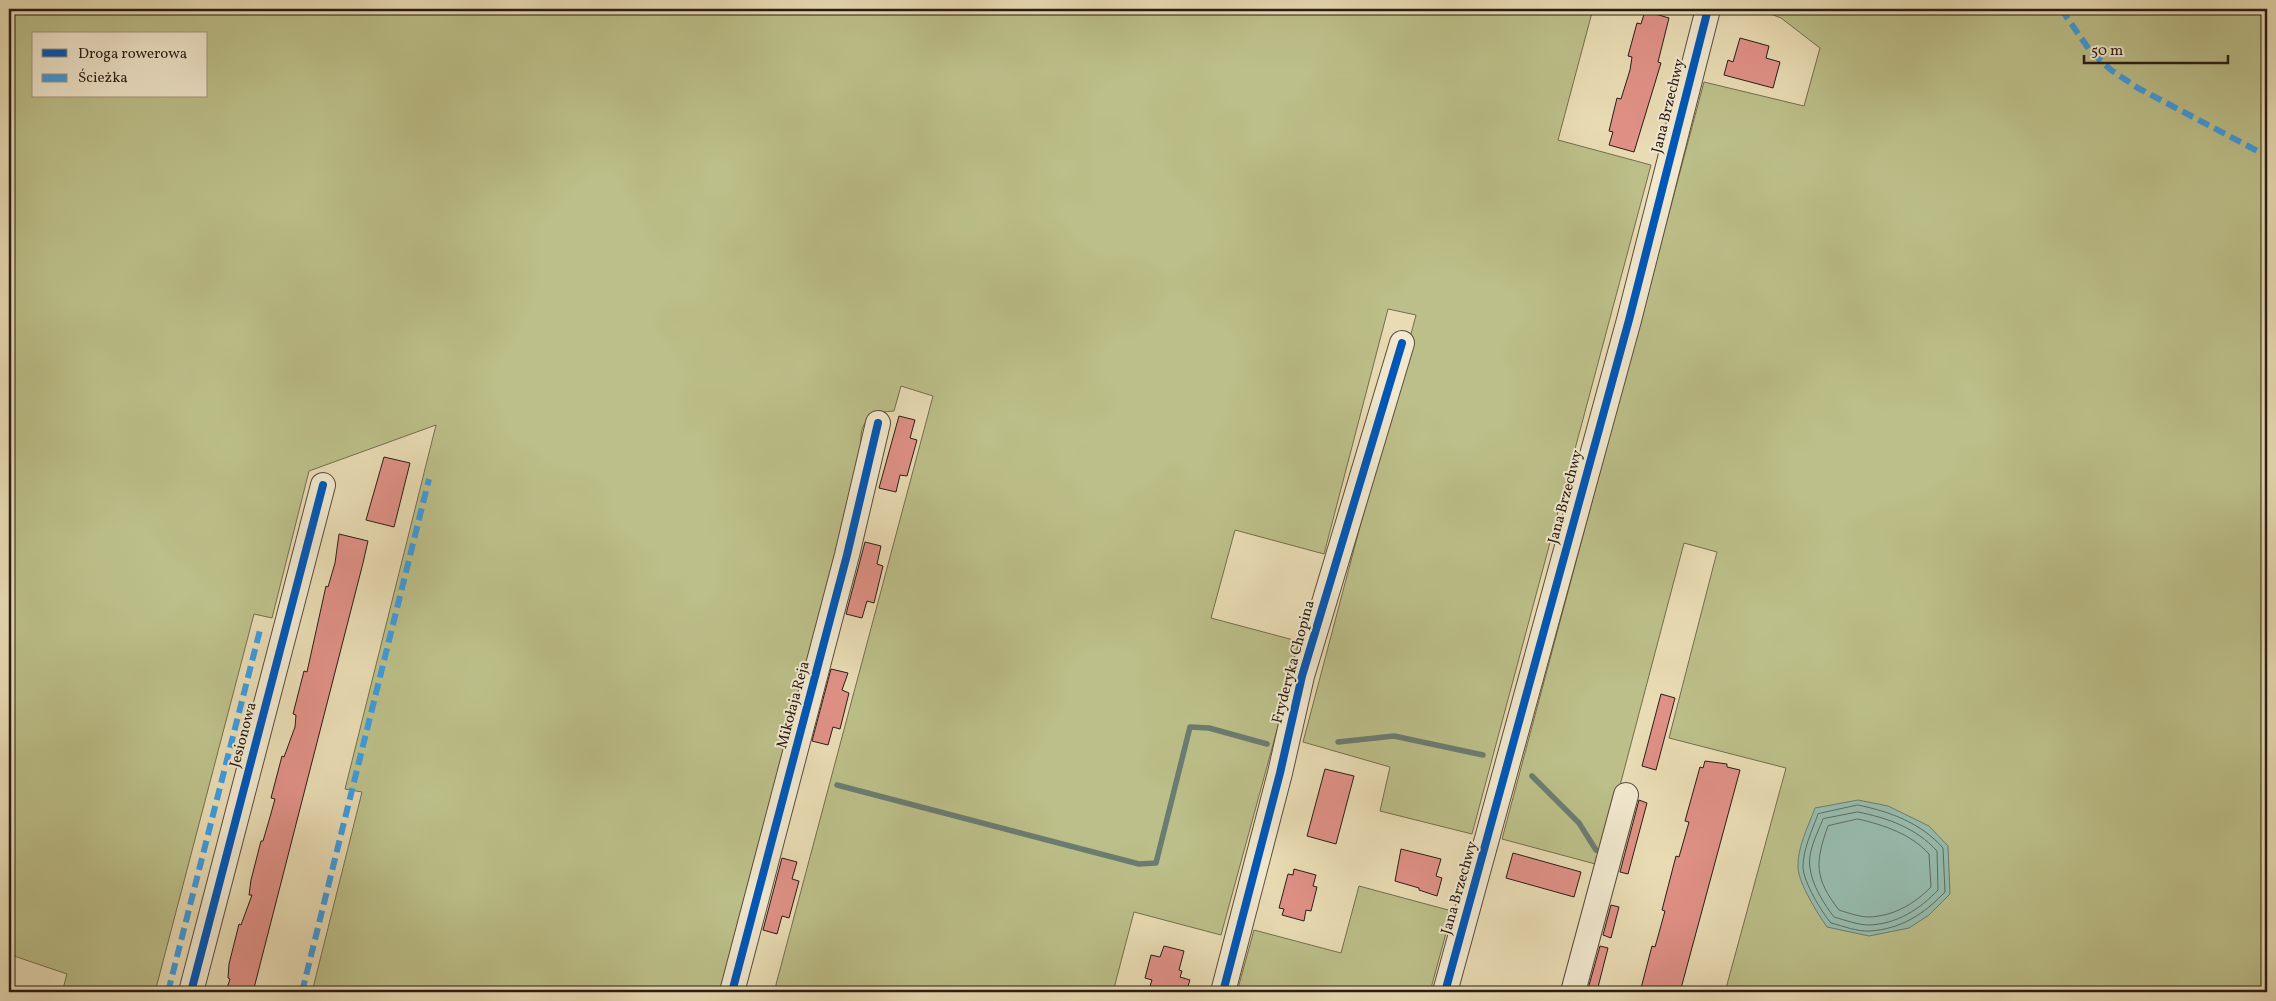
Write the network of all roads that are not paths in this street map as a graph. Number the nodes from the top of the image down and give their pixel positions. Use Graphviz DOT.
graph roads {
  1 [pos="1708,9"];
  2 [pos="1402,343"];
  3 [pos="878,423"];
  4 [pos="323,485"];
  5 [pos="1626,795"];
  6 [pos="191,992"];
  7 [pos="732,992"];
  8 [pos="1223,992"];
  9 [pos="1445,992"];
  10 [pos="1573,992"];
  1 -- 9 [label="street, Jana Brzechwy"];
  2 -- 8 [label="street, Fryderyka Chopina"];
  3 -- 7 [label="street, Mikołaja Reja"];
  4 -- 6 [label="street, Jesionowa"];
  5 -- 10 [label="street"];
}
